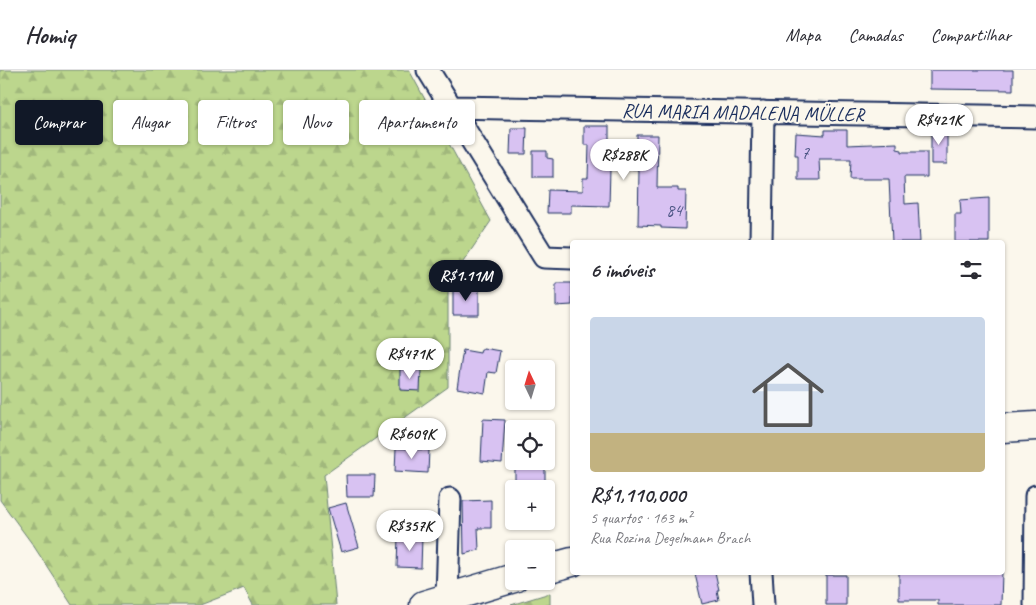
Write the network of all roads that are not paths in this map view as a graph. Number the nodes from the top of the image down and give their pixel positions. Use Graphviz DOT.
graph roads {
  1 [pos="428,70"];
  2 [pos="446,100"];
  3 [pos="475,107"];
  4 [pos="763,112"];
  5 [pos="1036,117"];
  6 [pos="474,145"];
  7 [pos="761,240"];
  8 [pos="570,258"];
  9 [pos="1036,426"];
  10 [pos="1005,428"];
  11 [pos="1036,496"];
  12 [pos="450,499"];
  13 [pos="570,563"];
  14 [pos="555,567"];
  15 [pos="761,575"];
  16 [pos="505,581"];
  17 [pos="436,601"];
  18 [pos="763,605"];
  19 [pos="1035,605"];
  1 -- 2 [label="street"];
  3 -- 4 [label="street, RUA MARIA MADALENA MÜLLER"];
  4 -- 5 [label="street, RUA MARIA MADALENA MÜLLER"];
  4 -- 7 [label="street"];
  6 -- 8 [label="street"];
  9 -- 10 [label="main road"];
  11 -- 19 [label="street"];
  12 -- 17 [label="street"];
  13 -- 14 [label="main road"];
  15 -- 18 [label="street"];
  16 -- 17 [label="main road"];
}
